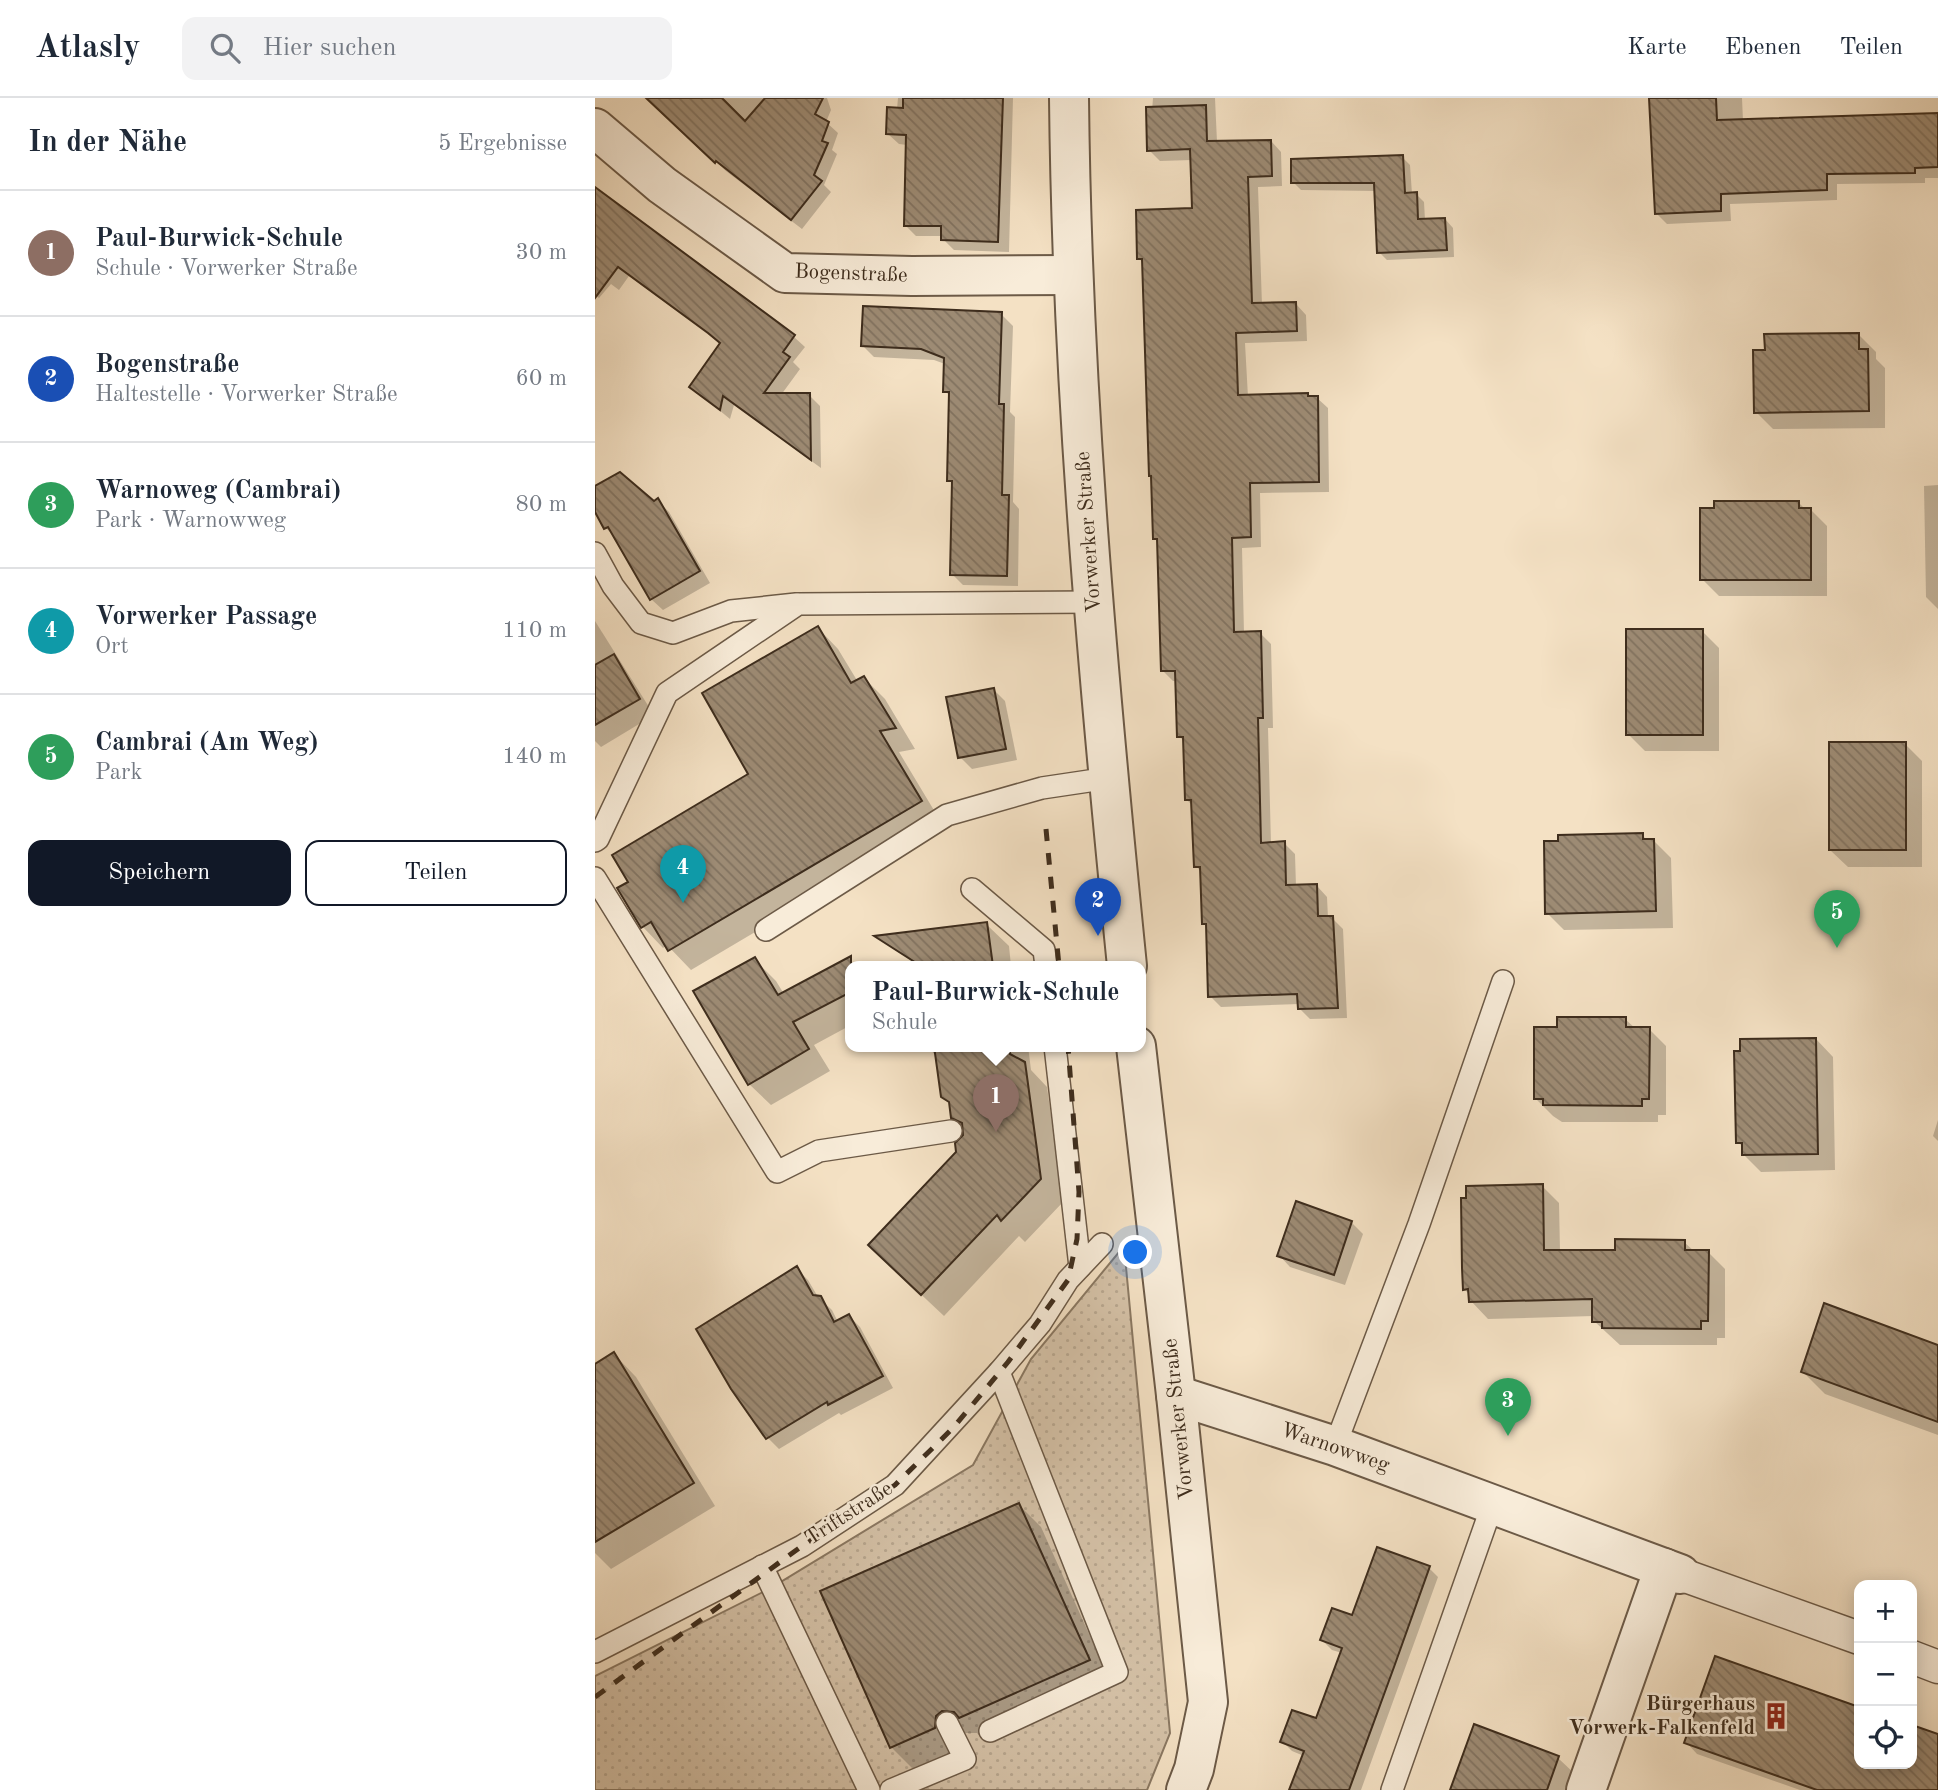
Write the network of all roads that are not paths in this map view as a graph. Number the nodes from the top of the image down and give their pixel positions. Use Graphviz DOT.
graph roads {
  1 [pos="1069,98"];
  2 [pos="595,128"];
  3 [pos="1073,275"];
  4 [pos="595,554"];
  5 [pos="1095,602"];
  6 [pos="798,604"];
  7 [pos="1109,778"];
  8 [pos="595,841"];
  9 [pos="595,878"];
  10 [pos="972,889"];
  11 [pos="766,930"];
  12 [pos="1045,961"];
  13 [pos="1127,961"];
  14 [pos="1503,981"];
  15 [pos="1056,1052"];
  16 [pos="1137,1052"];
  17 [pos="951,1131"];
  18 [pos="1102,1244"];
  19 [pos="1080,1267"];
  20 [pos="999,1372"];
  21 [pos="1176,1395"];
  22 [pos="1335,1446"];
  23 [pos="1493,1503"];
  24 [pos="762,1566"];
  25 [pos="1672,1571"];
  26 [pos="1854,1636"];
  27 [pos="595,1652"];
  28 [pos="1917,1659"];
  29 [pos="1938,1667"];
  30 [pos="947,1723"];
  31 [pos="990,1731"];
  32 [pos="1588,1786"];
  33 [pos="869,1790"];
  34 [pos="891,1790"];
  35 [pos="1186,1790"];
  36 [pos="1392,1790"];
  1 -- 3 [label="street, Vorwerker Straße"];
  2 -- 3 [label="street, Bogenstraße"];
  3 -- 5 [label="street, Vorwerker Straße"];
  4 -- 6 [label="lane"];
  5 -- 6 [label="lane"];
  5 -- 7 [label="street, Vorwerker Straße"];
  6 -- 8 [label="lane"];
  7 -- 11 [label="lane"];
  7 -- 13 [label="street, Vorwerker Straße"];
  9 -- 17 [label="lane"];
  10 -- 12 [label="lane"];
  14 -- 22 [label="lane"];
  15 -- 19 [label="lane"];
  16 -- 21 [label="street, Vorwerker Straße"];
  18 -- 19 [label="lane, Triftstraße"];
  19 -- 20 [label="lane, Triftstraße"];
  20 -- 24 [label="lane, Triftstraße"];
  20 -- 31 [label="lane"];
  21 -- 22 [label="street, Warnowweg"];
  21 -- 35 [label="street, Vorwerker Straße"];
  22 -- 23 [label="street, Warnowweg"];
  23 -- 25 [label="street, Warnowweg"];
  23 -- 36 [label="lane"];
  24 -- 27 [label="lane, Triftstraße"];
  24 -- 33 [label="lane"];
  25 -- 26 [label="street"];
  25 -- 32 [label="street"];
  28 -- 29 [label="street"];
  30 -- 34 [label="lane"];
}
